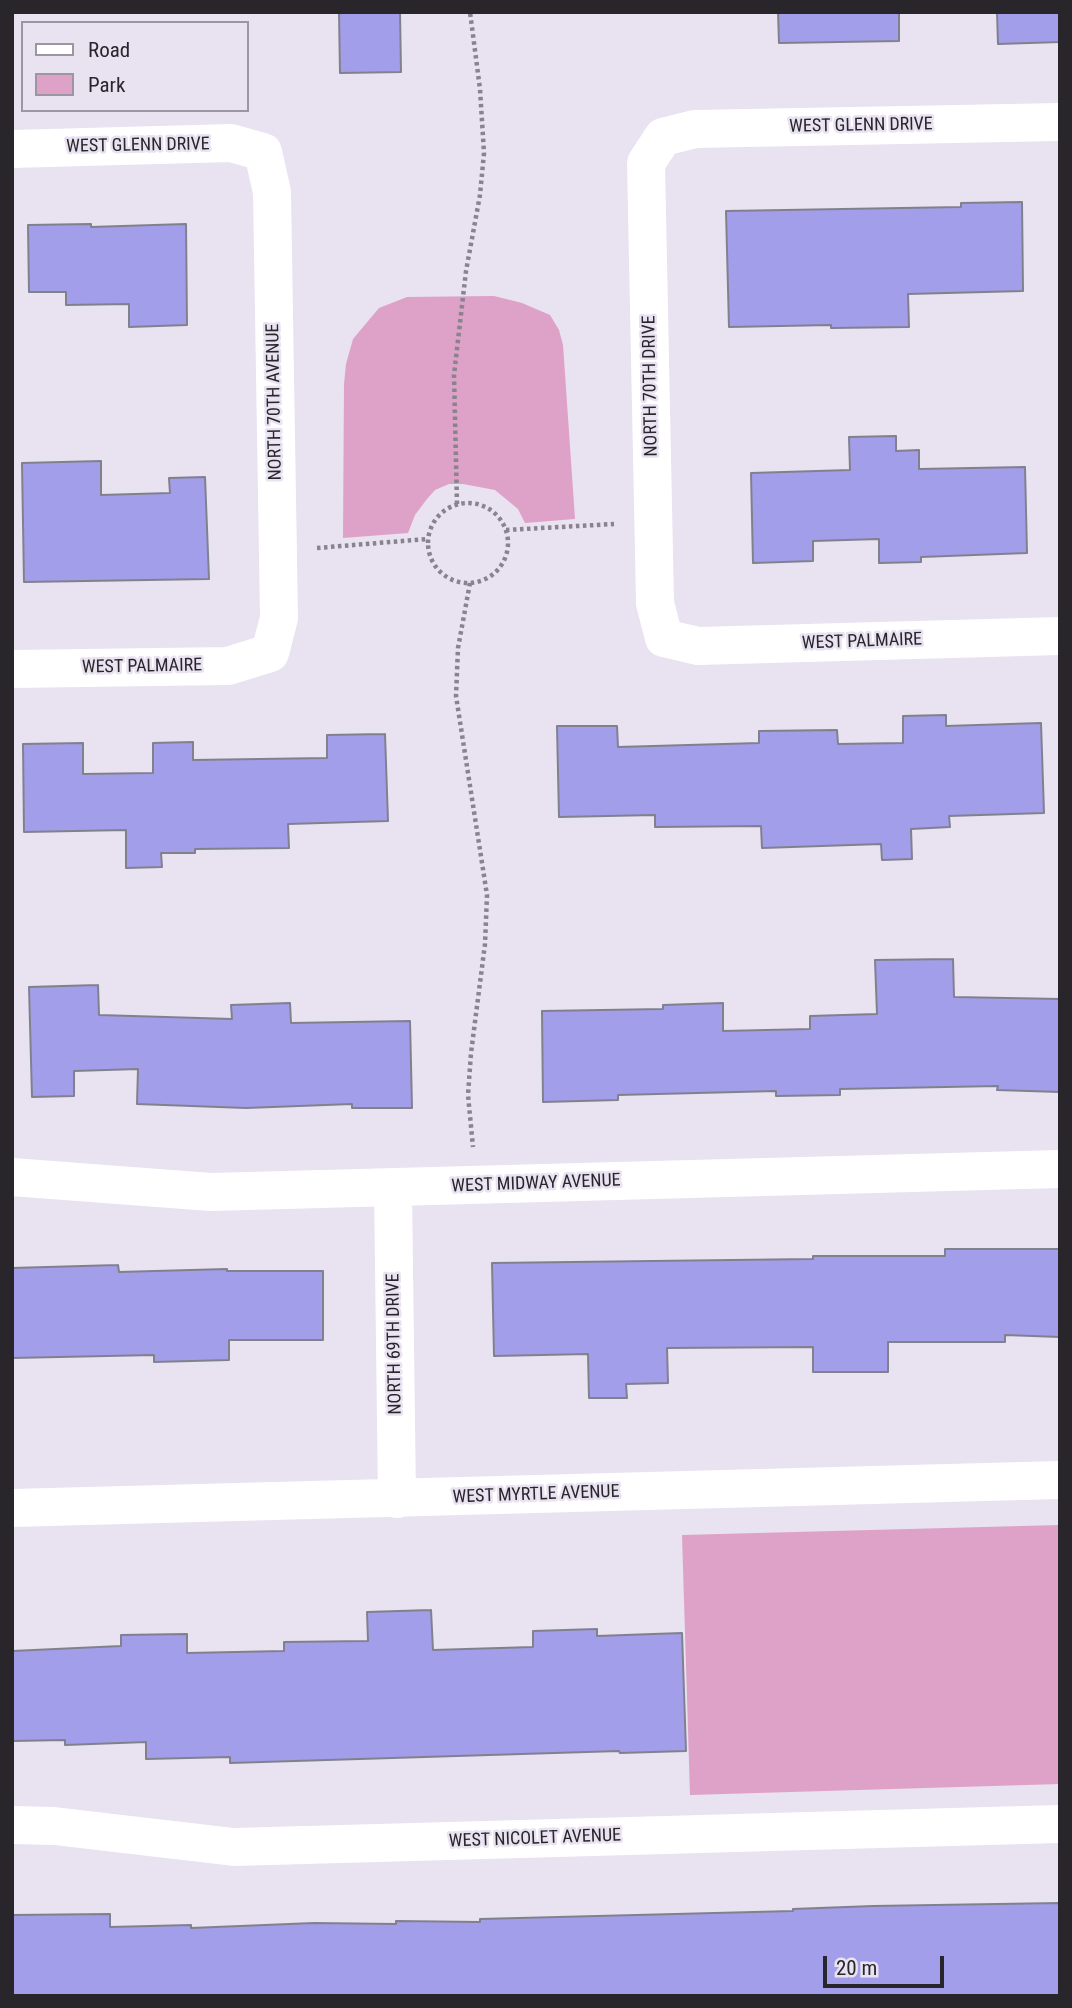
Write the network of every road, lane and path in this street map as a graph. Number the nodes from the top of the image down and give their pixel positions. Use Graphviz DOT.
graph roads {
  1 [pos="470,12"];
  2 [pos="1060,122"];
  3 [pos="663,138"];
  4 [pos="12,149"];
  5 [pos="264,152"];
  6 [pos="457,504"];
  7 [pos="654,521"];
  8 [pos="506,530"];
  9 [pos="428,539"];
  10 [pos="278,549"];
  11 [pos="470,583"];
  12 [pos="1060,636"];
  13 [pos="664,638"];
  14 [pos="270,653"];
  15 [pos="12,669"];
  16 [pos="1060,1169"];
  17 [pos="12,1177"];
  18 [pos="469,1186"];
  19 [pos="393,1188"];
  20 [pos="1060,1480"];
  21 [pos="397,1499"];
  22 [pos="12,1508"];
  23 [pos="1060,1824"];
  24 [pos="12,1825"];
  1 -- 6 [label="path"];
  2 -- 3 [label="street, WEST GLENN DRIVE"];
  3 -- 7 [label="street, NORTH 70TH DRIVE"];
  4 -- 5 [label="street, WEST GLENN DRIVE"];
  5 -- 10 [label="street, NORTH 70TH AVENUE"];
  6 -- 8 [label="path"];
  6 -- 9 [label="path"];
  7 -- 8 [label="path"];
  7 -- 13 [label="street, NORTH 70TH DRIVE"];
  8 -- 11 [label="path"];
  9 -- 10 [label="path"];
  9 -- 11 [label="path"];
  10 -- 14 [label="street, NORTH 70TH AVENUE"];
  11 -- 18 [label="path"];
  12 -- 13 [label="street, WEST PALMAIRE"];
  14 -- 15 [label="street, WEST PALMAIRE"];
  16 -- 18 [label="street, WEST MIDWAY AVENUE"];
  17 -- 19 [label="street, WEST MIDWAY AVENUE"];
  18 -- 19 [label="street, WEST MIDWAY AVENUE"];
  19 -- 21 [label="street, NORTH 69TH DRIVE"];
  20 -- 21 [label="street, WEST MYRTLE AVENUE"];
  21 -- 22 [label="street, WEST MYRTLE AVENUE"];
  23 -- 24 [label="street, WEST NICOLET AVENUE"];
}
